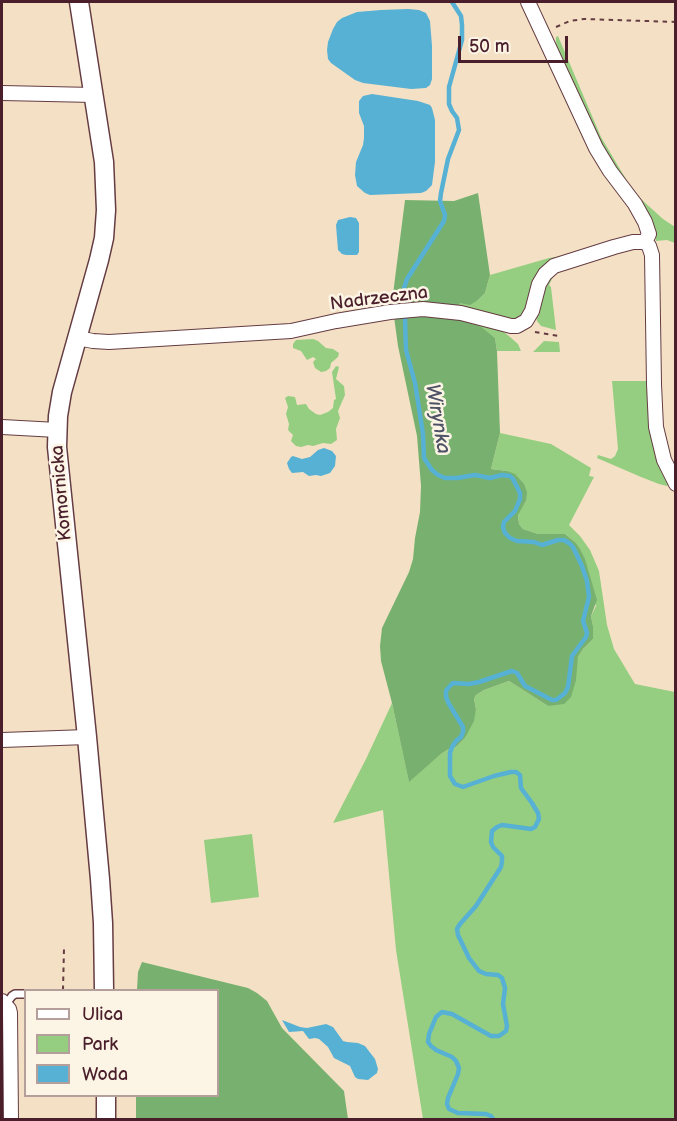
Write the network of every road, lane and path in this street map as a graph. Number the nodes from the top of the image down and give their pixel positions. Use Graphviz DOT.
graph roads {
  1 [pos="79,2"];
  2 [pos="528,2"];
  3 [pos="675,22"];
  4 [pos="543,33"];
  5 [pos="2,93"];
  6 [pos="94,95"];
  7 [pos="645,242"];
  8 [pos="518,326"];
  9 [pos="559,336"];
  10 [pos="77,338"];
  11 [pos="2,427"];
  12 [pos="57,430"];
  13 [pos="675,484"];
  14 [pos="87,736"];
  15 [pos="2,740"];
  16 [pos="64,948"];
  17 [pos="63,989"];
  18 [pos="105,989"];
  19 [pos="24,994"];
  20 [pos="4,1003"];
  21 [pos="106,1097"];
  22 [pos="11,1119"];
  23 [pos="106,1119"];
  1 -- 6 [label="street, Komornicka"];
  2 -- 4 [label="street"];
  3 -- 4 [label="path"];
  4 -- 7 [label="street"];
  5 -- 6 [label="street"];
  6 -- 10 [label="street, Komornicka"];
  7 -- 8 [label="street"];
  7 -- 13 [label="street"];
  8 -- 9 [label="path"];
  8 -- 10 [label="street, Nadrzeczna"];
  10 -- 12 [label="street, Komornicka"];
  11 -- 12 [label="street"];
  12 -- 14 [label="street, Komornicka"];
  14 -- 15 [label="street"];
  14 -- 18 [label="street, Komornicka"];
  16 -- 17 [label="path"];
  19 -- 20 [label="lane"];
  20 -- 22 [label="street"];
  21 -- 23 [label="street"];
}
